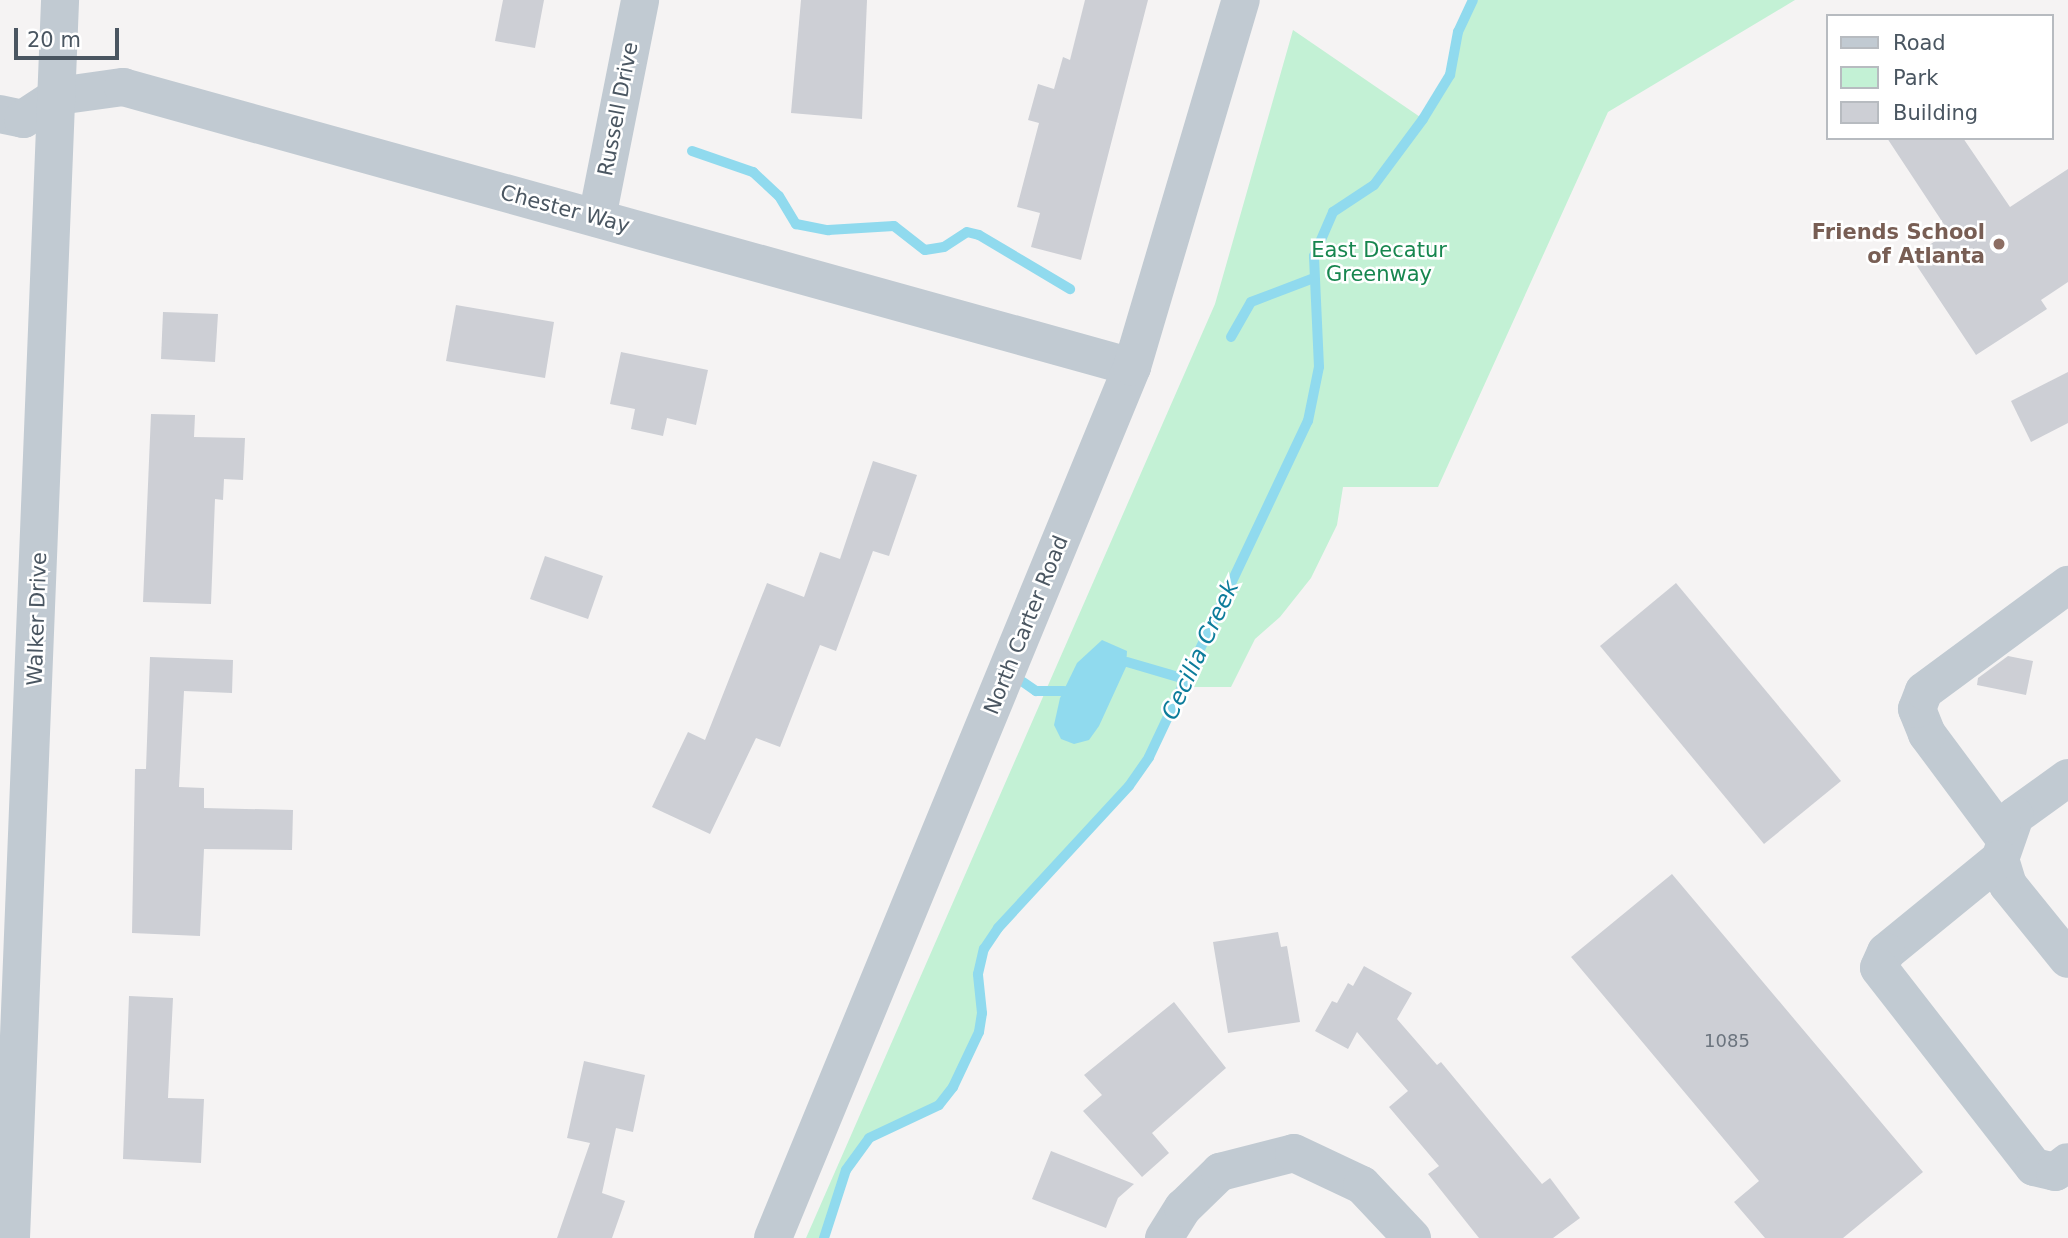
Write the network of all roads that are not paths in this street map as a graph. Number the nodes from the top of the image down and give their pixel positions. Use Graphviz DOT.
graph roads {
  1 [pos="60,0"];
  2 [pos="640,0"];
  3 [pos="1241,0"];
  4 [pos="58,96"];
  5 [pos="0,114"];
  6 [pos="597,218"];
  7 [pos="1132,367"];
  8 [pos="2068,585"];
  9 [pos="2068,778"];
  10 [pos="2003,849"];
  11 [pos="2068,959"];
  12 [pos="2068,1162"];
  13 [pos="11,1238"];
  14 [pos="773,1238"];
  15 [pos="1164,1238"];
  16 [pos="1412,1238"];
  1 -- 4 [label="street, Walker Drive"];
  2 -- 6 [label="street, Russell Drive"];
  3 -- 7 [label="street, North Carter Road"];
  4 -- 5 [label="street, Chester Way"];
  4 -- 6 [label="street, Chester Way"];
  4 -- 13 [label="street, Walker Drive"];
  6 -- 7 [label="street, Chester Way"];
  7 -- 14 [label="street, North Carter Road"];
  8 -- 10 [label="street"];
  9 -- 10 [label="street"];
  10 -- 11 [label="street"];
  10 -- 12 [label="street"];
  15 -- 16 [label="street"];
}
